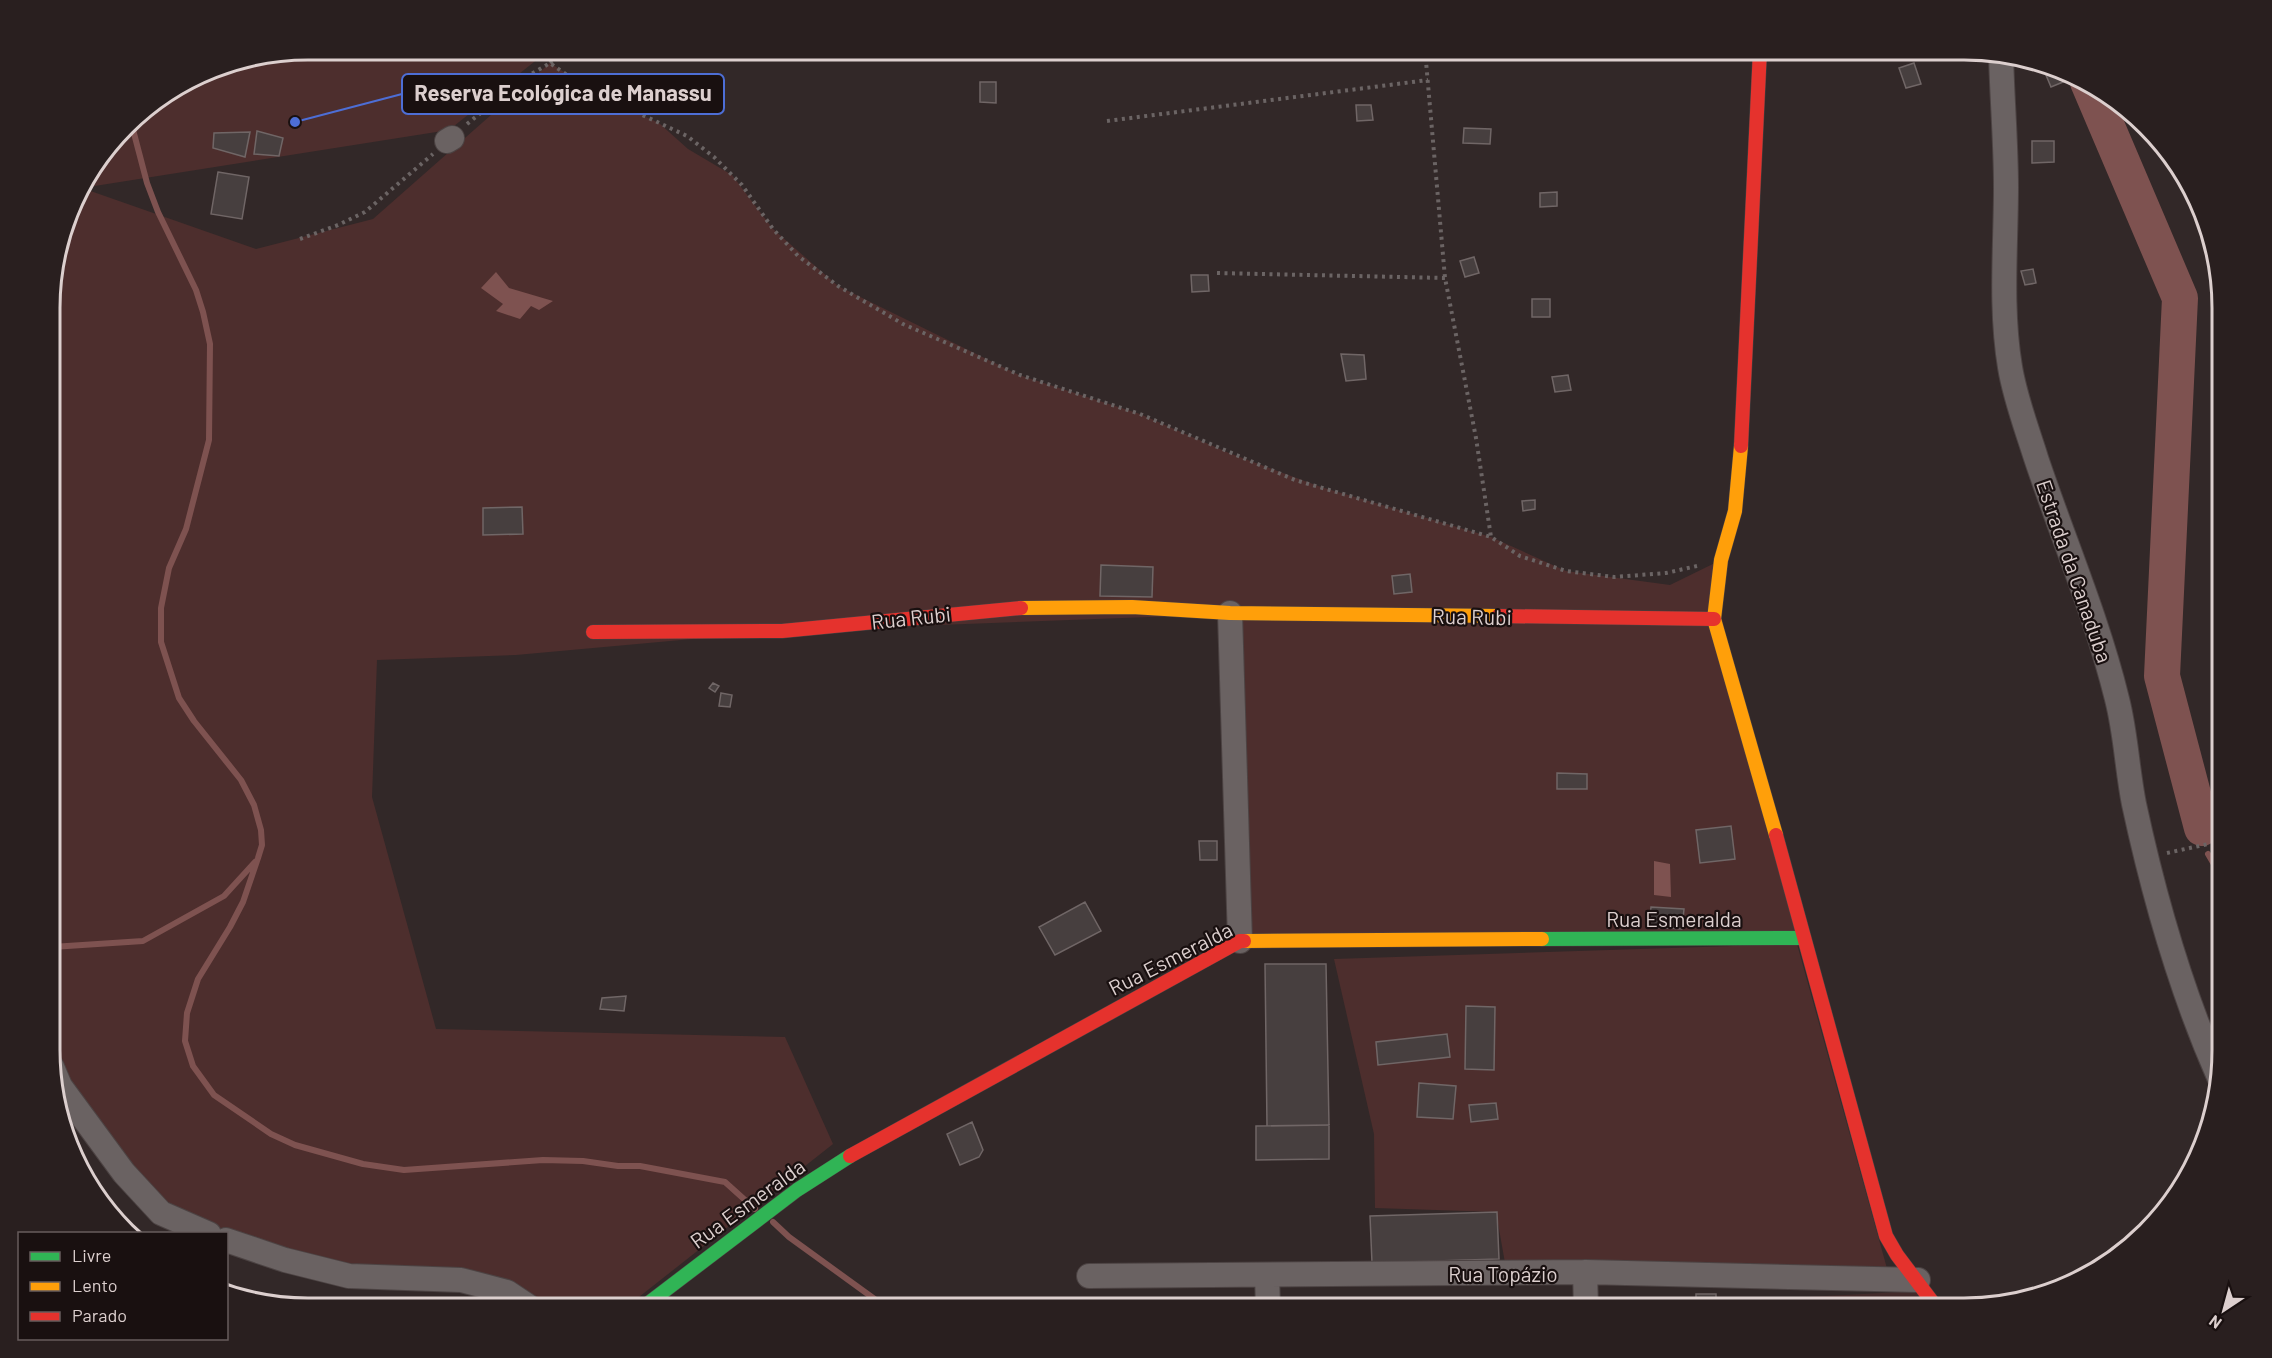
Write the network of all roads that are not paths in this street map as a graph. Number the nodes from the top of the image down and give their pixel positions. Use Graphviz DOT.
graph roads {
  1 [pos="1760,60"];
  2 [pos="2001,63"];
  3 [pos="1230,613"];
  4 [pos="1714,619"];
  5 [pos="593,632"];
  6 [pos="1804,938"];
  7 [pos="1240,941"];
  8 [pos="2211,1060"];
  9 [pos="63,1091"];
  10 [pos="207,1232"];
  11 [pos="228,1241"];
  12 [pos="1585,1272"];
  13 [pos="1267,1275"];
  14 [pos="1089,1276"];
  15 [pos="1918,1280"];
  16 [pos="516,1298"];
  17 [pos="655,1298"];
  18 [pos="1268,1298"];
  19 [pos="1586,1298"];
  20 [pos="1930,1298"];
  1 -- 4 [label="street"];
  2 -- 8 [label="street, Estrada da Canaduba"];
  3 -- 4 [label="street, Rua Rubi"];
  3 -- 5 [label="street, Rua Rubi"];
  3 -- 7 [label="street"];
  4 -- 6 [label="street"];
  6 -- 7 [label="street, Rua Esmeralda"];
  6 -- 15 [label="street"];
  7 -- 17 [label="street, Rua Esmeralda"];
  9 -- 10 [label="street"];
  11 -- 16 [label="street"];
  12 -- 13 [label="street, Rua Topázio"];
  12 -- 15 [label="street, Rua Topázio"];
  12 -- 19 [label="street"];
  13 -- 14 [label="street, Rua Topázio"];
  13 -- 18 [label="street"];
  15 -- 20 [label="street"];
}
